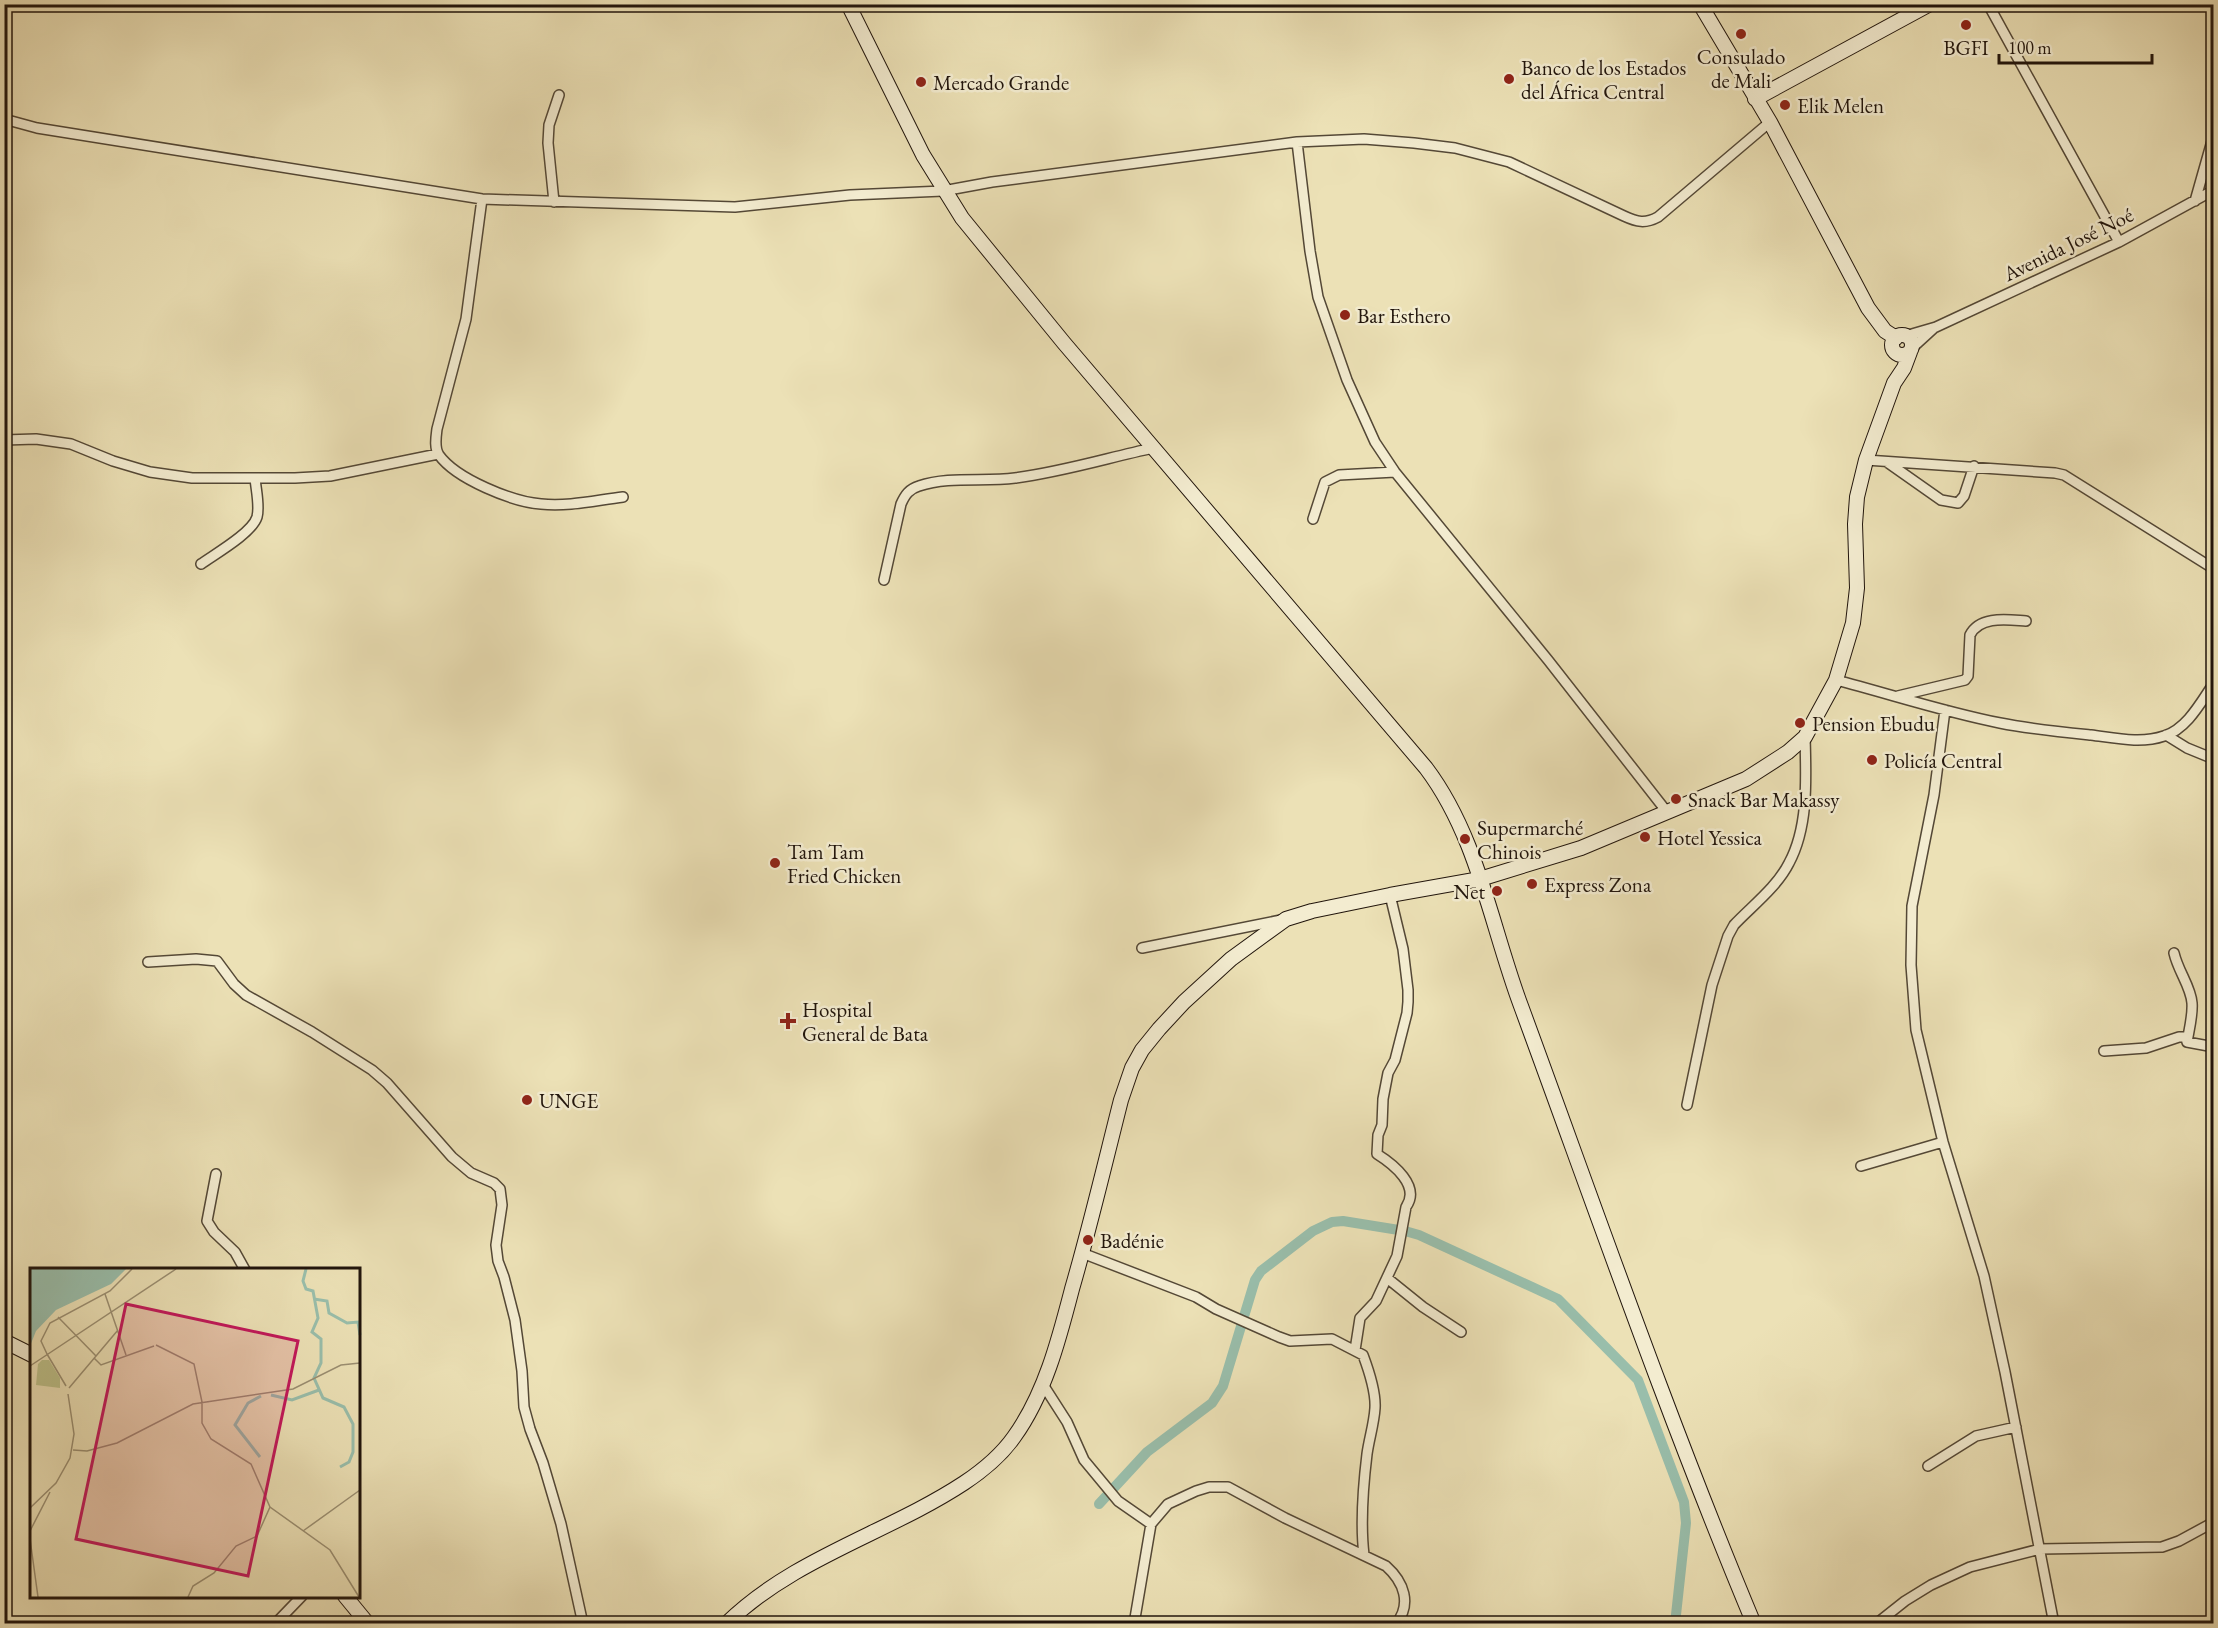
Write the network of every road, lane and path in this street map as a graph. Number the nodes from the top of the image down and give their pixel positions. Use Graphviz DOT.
graph roads {
  1 [pos="848,4"];
  2 [pos="1700,4"];
  3 [pos="1930,4"];
  4 [pos="1988,4"];
  5 [pos="559,94"];
  6 [pos="1755,99"];
  7 [pos="4,119"];
  8 [pos="1770,122"];
  9 [pos="2214,134"];
  10 [pos="1298,142"];
  11 [pos="2204,169"];
  12 [pos="2214,180"];
  13 [pos="2214,190"];
  14 [pos="944,191"];
  15 [pos="482,199"];
  16 [pos="2195,201"];
  17 [pos="554,202"];
  18 [pos="2119,242"];
  19 [pos="1936,327"];
  20 [pos="1900,337"];
  21 [pos="1906,351"];
  22 [pos="4,440"];
  23 [pos="1154,448"];
  24 [pos="438,454"];
  25 [pos="1866,460"];
  26 [pos="1885,461"];
  27 [pos="1974,466"];
  28 [pos="1395,472"];
  29 [pos="255,478"];
  30 [pos="623,497"];
  31 [pos="1313,519"];
  32 [pos="201,564"];
  33 [pos="2214,569"];
  34 [pos="884,580"];
  35 [pos="2026,621"];
  36 [pos="1836,680"];
  37 [pos="2214,683"];
  38 [pos="1895,696"];
  39 [pos="1945,710"];
  40 [pos="2166,735"];
  41 [pos="1805,737"];
  42 [pos="2214,759"];
  43 [pos="1667,812"];
  44 [pos="1480,879"];
  45 [pos="1390,895"];
  46 [pos="1286,919"];
  47 [pos="1142,948"];
  48 [pos="2174,953"];
  49 [pos="148,962"];
  50 [pos="2187,1042"];
  51 [pos="2214,1047"];
  52 [pos="2104,1051"];
  53 [pos="1687,1105"];
  54 [pos="1943,1142"];
  55 [pos="1861,1166"];
  56 [pos="216,1174"];
  57 [pos="1082,1254"];
  58 [pos="244,1268"];
  59 [pos="1387,1278"];
  60 [pos="1461,1332"];
  61 [pos="5,1343"];
  62 [pos="1355,1350"];
  63 [pos="30,1354"];
  64 [pos="1042,1383"];
  65 [pos="2016,1427"];
  66 [pos="1928,1466"];
  67 [pos="2214,1522"];
  68 [pos="1151,1524"];
  69 [pos="2040,1549"];
  70 [pos="1364,1555"];
  71 [pos="301,1598"];
  72 [pos="347,1598"];
  73 [pos="275,1623"];
  74 [pos="368,1623"];
  75 [pos="583,1623"];
  76 [pos="726,1623"];
  77 [pos="1134,1623"];
  78 [pos="1396,1623"];
  79 [pos="1754,1623"];
  80 [pos="1876,1623"];
  81 [pos="2054,1623"];
  1 -- 14 [label="main road"];
  2 -- 6 [label="main road"];
  3 -- 6 [label="main road"];
  4 -- 18 [label="street"];
  5 -- 17 [label="street"];
  6 -- 8 [label="main road"];
  7 -- 15 [label="street"];
  8 -- 10 [label="street"];
  8 -- 20 [label="main road"];
  9 -- 11 [label="street"];
  10 -- 14 [label="street"];
  10 -- 28 [label="street"];
  11 -- 12 [label="street"];
  11 -- 16 [label="street"];
  13 -- 16 [label="street, Avenida José Noé"];
  14 -- 17 [label="street"];
  14 -- 23 [label="main road"];
  15 -- 17 [label="street"];
  15 -- 24 [label="street"];
  16 -- 18 [label="street, Avenida José Noé"];
  18 -- 19 [label="street, Avenida José Noé"];
  19 -- 20 [label="street, Avenida José Noé"];
  19 -- 21 [label="street, Avenida José Noé"];
  20 -- 21 [label="main road"];
  21 -- 25 [label="main road"];
  22 -- 29 [label="street"];
  23 -- 34 [label="street"];
  23 -- 44 [label="main road"];
  24 -- 29 [label="street"];
  24 -- 30 [label="street"];
  25 -- 26 [label="street"];
  25 -- 36 [label="main road"];
  26 -- 27 [label="street"];
  26 -- 27 [label="street"];
  27 -- 33 [label="street"];
  28 -- 31 [label="street"];
  28 -- 43 [label="street"];
  29 -- 32 [label="street"];
  35 -- 38 [label="street"];
  36 -- 38 [label="street"];
  36 -- 41 [label="main road"];
  37 -- 40 [label="street"];
  38 -- 39 [label="street"];
  39 -- 40 [label="street"];
  39 -- 54 [label="street"];
  40 -- 42 [label="street"];
  41 -- 43 [label="main road"];
  41 -- 53 [label="street"];
  43 -- 44 [label="main road"];
  44 -- 45 [label="main road"];
  44 -- 79 [label="main road"];
  45 -- 46 [label="main road"];
  45 -- 59 [label="street"];
  46 -- 47 [label="street"];
  46 -- 57 [label="main road"];
  48 -- 50 [label="street"];
  49 -- 75 [label="street"];
  50 -- 51 [label="street"];
  50 -- 52 [label="street"];
  54 -- 55 [label="street"];
  54 -- 65 [label="street"];
  56 -- 58 [label="street"];
  57 -- 62 [label="street"];
  57 -- 64 [label="main road"];
  59 -- 60 [label="street"];
  59 -- 62 [label="street"];
  61 -- 63 [label="main road"];
  62 -- 70 [label="street"];
  64 -- 68 [label="street"];
  64 -- 76 [label="main road"];
  65 -- 66 [label="street"];
  65 -- 69 [label="street"];
  67 -- 69 [label="street"];
  68 -- 70 [label="street"];
  68 -- 77 [label="street"];
  69 -- 80 [label="street"];
  69 -- 81 [label="street"];
  70 -- 78 [label="street"];
  71 -- 73 [label="street"];
  72 -- 74 [label="main road"];
}
